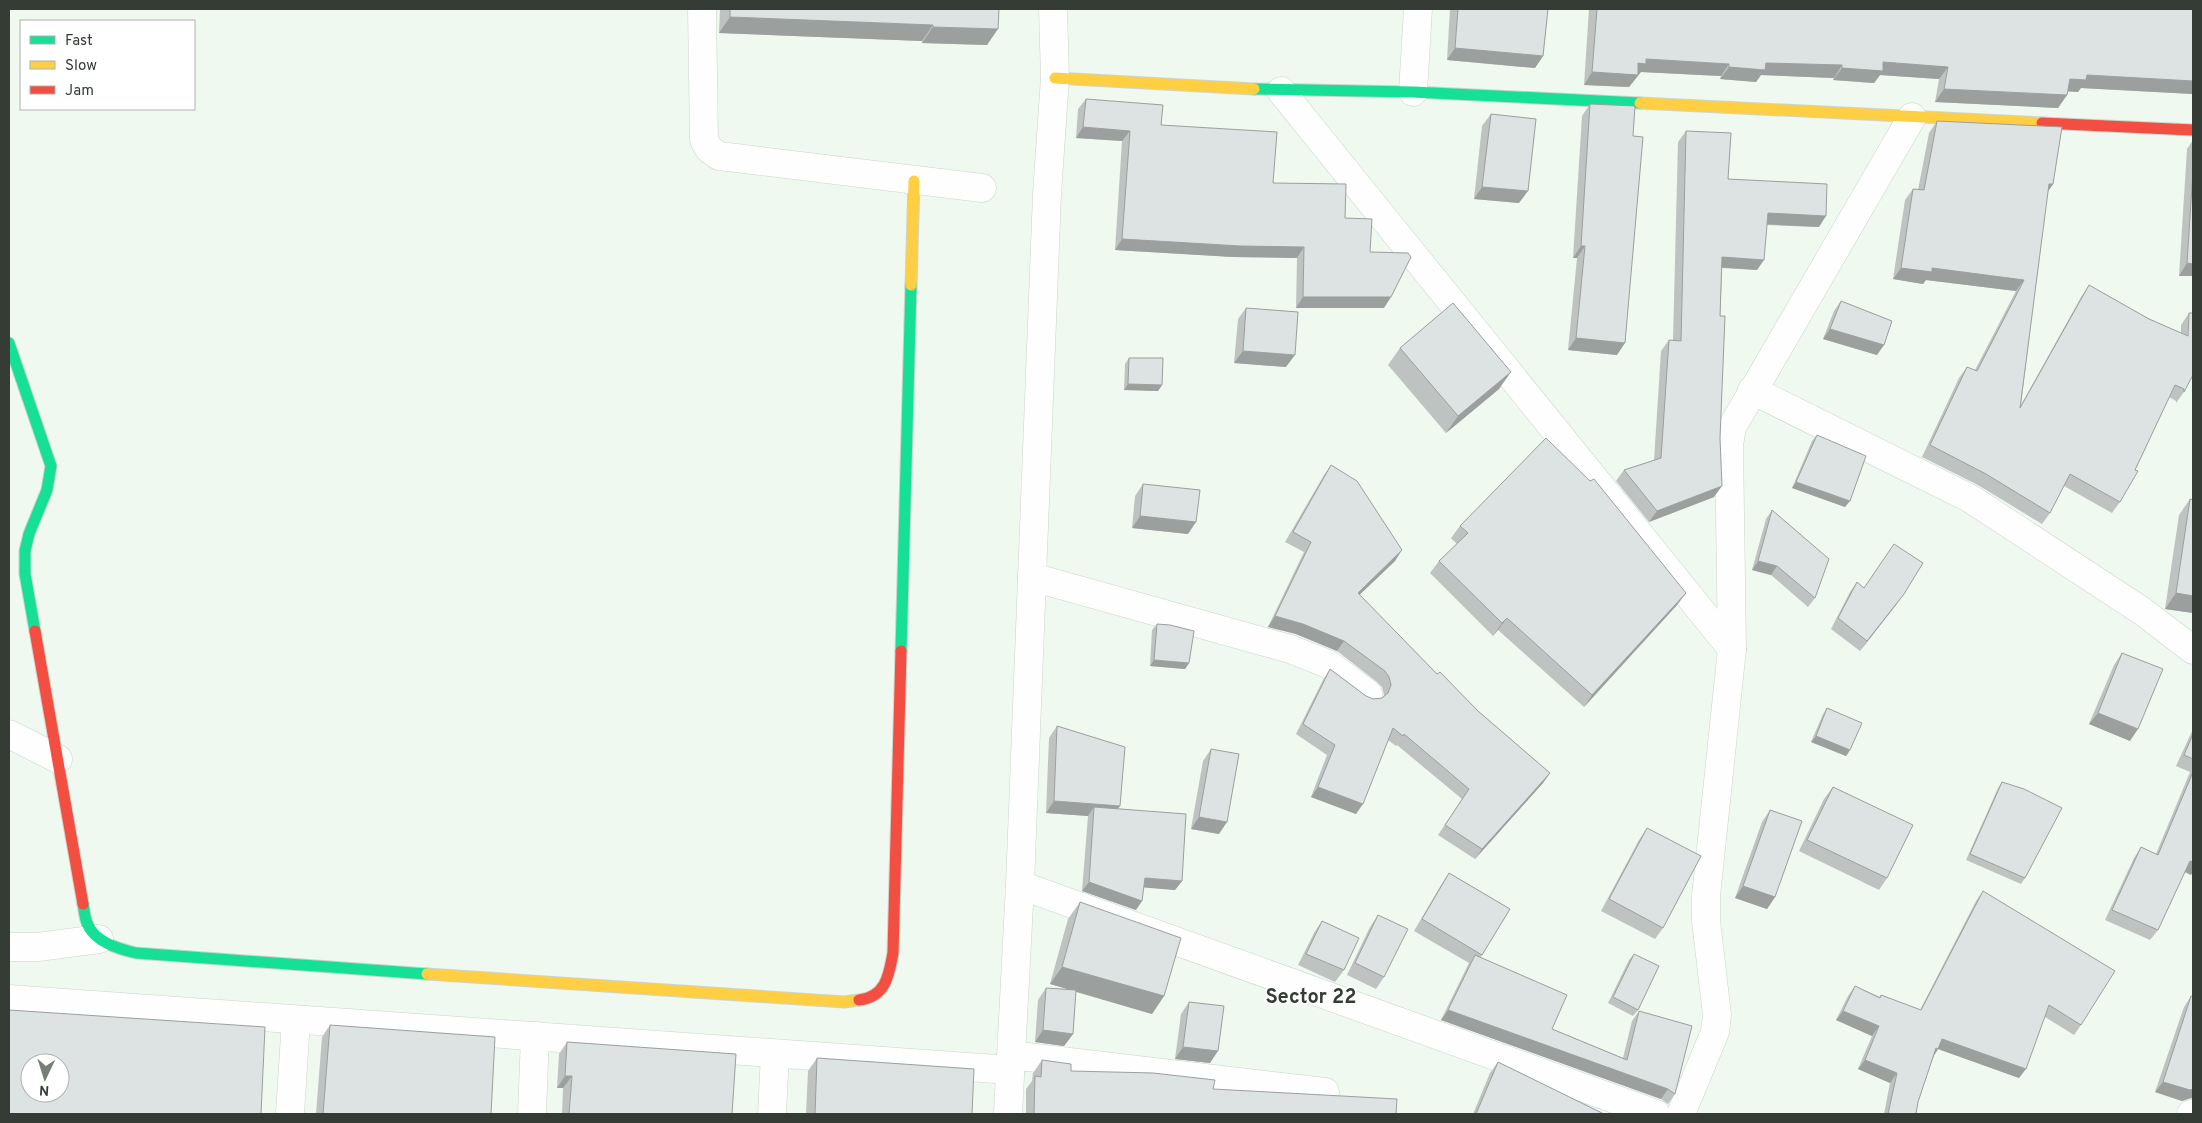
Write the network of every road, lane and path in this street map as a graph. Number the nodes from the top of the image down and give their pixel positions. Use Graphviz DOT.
graph roads {
  1 [pos="702,9"];
  2 [pos="1053,9"];
  3 [pos="1418,9"];
  4 [pos="1055,78"];
  5 [pos="1281,91"];
  6 [pos="1414,92"];
  7 [pos="1912,116"];
  8 [pos="2193,130"];
  9 [pos="914,181"];
  10 [pos="982,188"];
  11 [pos="9,343"];
  12 [pos="1752,390"];
  13 [pos="1032,577"];
  14 [pos="1732,649"];
  15 [pos="2193,650"];
  16 [pos="1368,694"];
  17 [pos="9,734"];
  18 [pos="58,759"];
  19 [pos="1020,884"];
  20 [pos="99,939"];
  21 [pos="9,947"];
  22 [pos="9,999"];
  23 [pos="296,1020"];
  24 [pos="536,1036"];
  25 [pos="775,1054"];
  26 [pos="1011,1062"];
  27 [pos="1326,1092"];
  28 [pos="290,1114"];
  29 [pos="532,1114"];
  30 [pos="772,1114"];
  31 [pos="1008,1114"];
  32 [pos="1656,1114"];
  33 [pos="1681,1114"];
  1 -- 9 [label="street"];
  2 -- 4 [label="street"];
  3 -- 6 [label="street"];
  4 -- 5 [label="street"];
  4 -- 13 [label="street"];
  5 -- 6 [label="street"];
  5 -- 14 [label="street"];
  6 -- 7 [label="street"];
  7 -- 8 [label="street"];
  7 -- 12 [label="street"];
  9 -- 10 [label="street"];
  9 -- 20 [label="street"];
  11 -- 18 [label="street"];
  12 -- 14 [label="street"];
  12 -- 15 [label="street"];
  13 -- 16 [label="street"];
  13 -- 19 [label="street"];
  14 -- 33 [label="street"];
  17 -- 18 [label="street"];
  18 -- 20 [label="street"];
  19 -- 26 [label="street"];
  19 -- 32 [label="street"];
  20 -- 21 [label="street"];
  22 -- 23 [label="street"];
  23 -- 24 [label="street"];
  23 -- 28 [label="street"];
  24 -- 25 [label="street"];
  24 -- 29 [label="street"];
  25 -- 26 [label="street"];
  25 -- 30 [label="street"];
  26 -- 27 [label="street"];
  26 -- 31 [label="street"];
}
